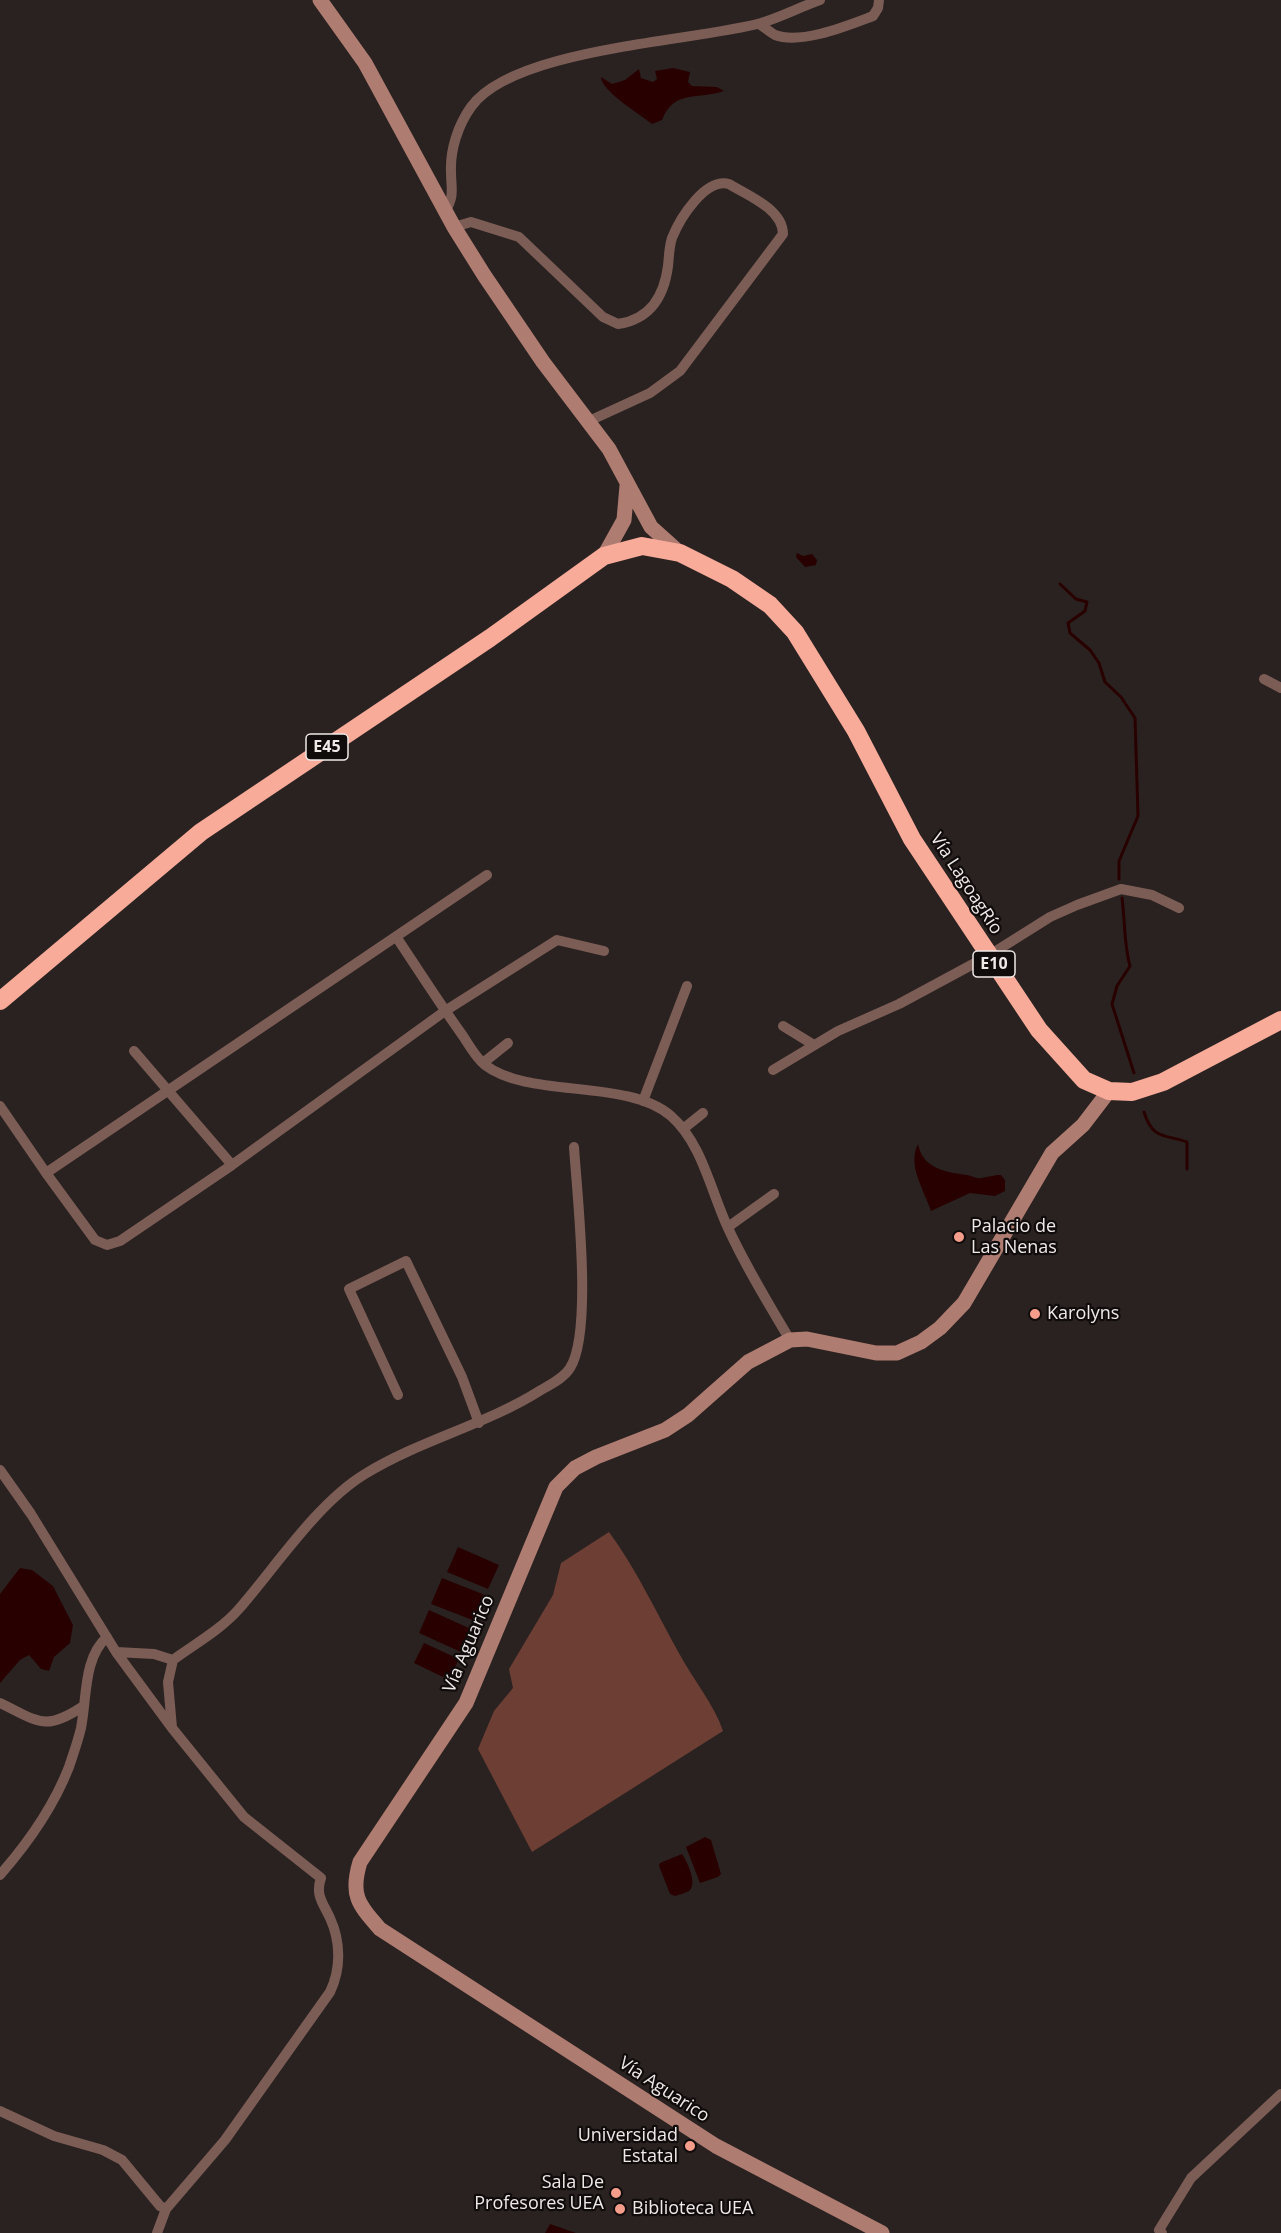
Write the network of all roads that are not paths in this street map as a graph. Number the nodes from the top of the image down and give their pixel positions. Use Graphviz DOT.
graph roads {
  1 [pos="320,0"];
  2 [pos="820,0"];
  3 [pos="879,0"];
  4 [pos="759,24"];
  5 [pos="445,211"];
  6 [pos="454,226"];
  7 [pos="589,421"];
  8 [pos="627,486"];
  9 [pos="680,553"];
  10 [pos="604,556"];
  11 [pos="1264,679"];
  12 [pos="1280,687"];
  13 [pos="488,875"];
  14 [pos="1179,908"];
  15 [pos="397,938"];
  16 [pos="604,951"];
  17 [pos="988,956"];
  18 [pos="687,986"];
  19 [pos="0,1001"];
  20 [pos="445,1011"];
  21 [pos="1281,1020"];
  22 [pos="783,1026"];
  23 [pos="508,1043"];
  24 [pos="814,1045"];
  25 [pos="134,1051"];
  26 [pos="483,1064"];
  27 [pos="773,1070"];
  28 [pos="168,1089"];
  29 [pos="1109,1091"];
  30 [pos="643,1101"];
  31 [pos="0,1106"];
  32 [pos="703,1113"];
  33 [pos="683,1129"];
  34 [pos="574,1147"];
  35 [pos="232,1165"];
  36 [pos="46,1173"];
  37 [pos="774,1194"];
  38 [pos="728,1227"];
  39 [pos="790,1340"];
  40 [pos="399,1395"];
  41 [pos="479,1423"];
  42 [pos="0,1470"];
  43 [pos="107,1637"];
  44 [pos="116,1652"];
  45 [pos="173,1660"];
  46 [pos="0,1703"];
  47 [pos="82,1707"];
  48 [pos="172,1728"];
  49 [pos="0,1875"];
  50 [pos="1281,2094"];
  51 [pos="0,2111"];
  52 [pos="166,2209"];
  53 [pos="157,2233"];
  54 [pos="882,2233"];
  55 [pos="1162,2233"];
  1 -- 5 [label="street"];
  2 -- 4 [label="street"];
  3 -- 4 [label="street"];
  4 -- 5 [label="street"];
  5 -- 6 [label="street"];
  6 -- 7 [label="street"];
  6 -- 7 [label="street"];
  7 -- 8 [label="street"];
  8 -- 9 [label="street"];
  8 -- 10 [label="street"];
  9 -- 10 [label="highway, E45"];
  9 -- 17 [label="highway, Vía LagoagRío / E10"];
  10 -- 19 [label="highway, E45"];
  11 -- 12 [label="street"];
  13 -- 15 [label="street"];
  14 -- 17 [label="street"];
  15 -- 20 [label="street"];
  15 -- 28 [label="street"];
  16 -- 20 [label="street"];
  17 -- 24 [label="street"];
  17 -- 29 [label="highway, Vía LagoagRío / E10"];
  18 -- 30 [label="street"];
  20 -- 26 [label="street"];
  20 -- 35 [label="street"];
  21 -- 29 [label="highway, Vía LagoagRío / E10"];
  22 -- 24 [label="street"];
  23 -- 26 [label="street"];
  24 -- 27 [label="street"];
  25 -- 28 [label="street"];
  26 -- 30 [label="street"];
  28 -- 35 [label="street"];
  28 -- 36 [label="street"];
  29 -- 39 [label="street"];
  30 -- 33 [label="street"];
  31 -- 36 [label="street"];
  32 -- 33 [label="street"];
  33 -- 38 [label="street"];
  34 -- 41 [label="street"];
  35 -- 36 [label="street"];
  37 -- 38 [label="street"];
  38 -- 39 [label="street"];
  39 -- 54 [label="street, Vía Aguarico"];
  40 -- 41 [label="street"];
  41 -- 45 [label="street"];
  42 -- 43 [label="street"];
  43 -- 44 [label="street"];
  43 -- 47 [label="street"];
  44 -- 45 [label="street"];
  44 -- 48 [label="street"];
  45 -- 48 [label="street"];
  46 -- 47 [label="street"];
  47 -- 49 [label="street"];
  48 -- 52 [label="street"];
  50 -- 55 [label="street"];
  51 -- 52 [label="street"];
  52 -- 53 [label="street"];
}
